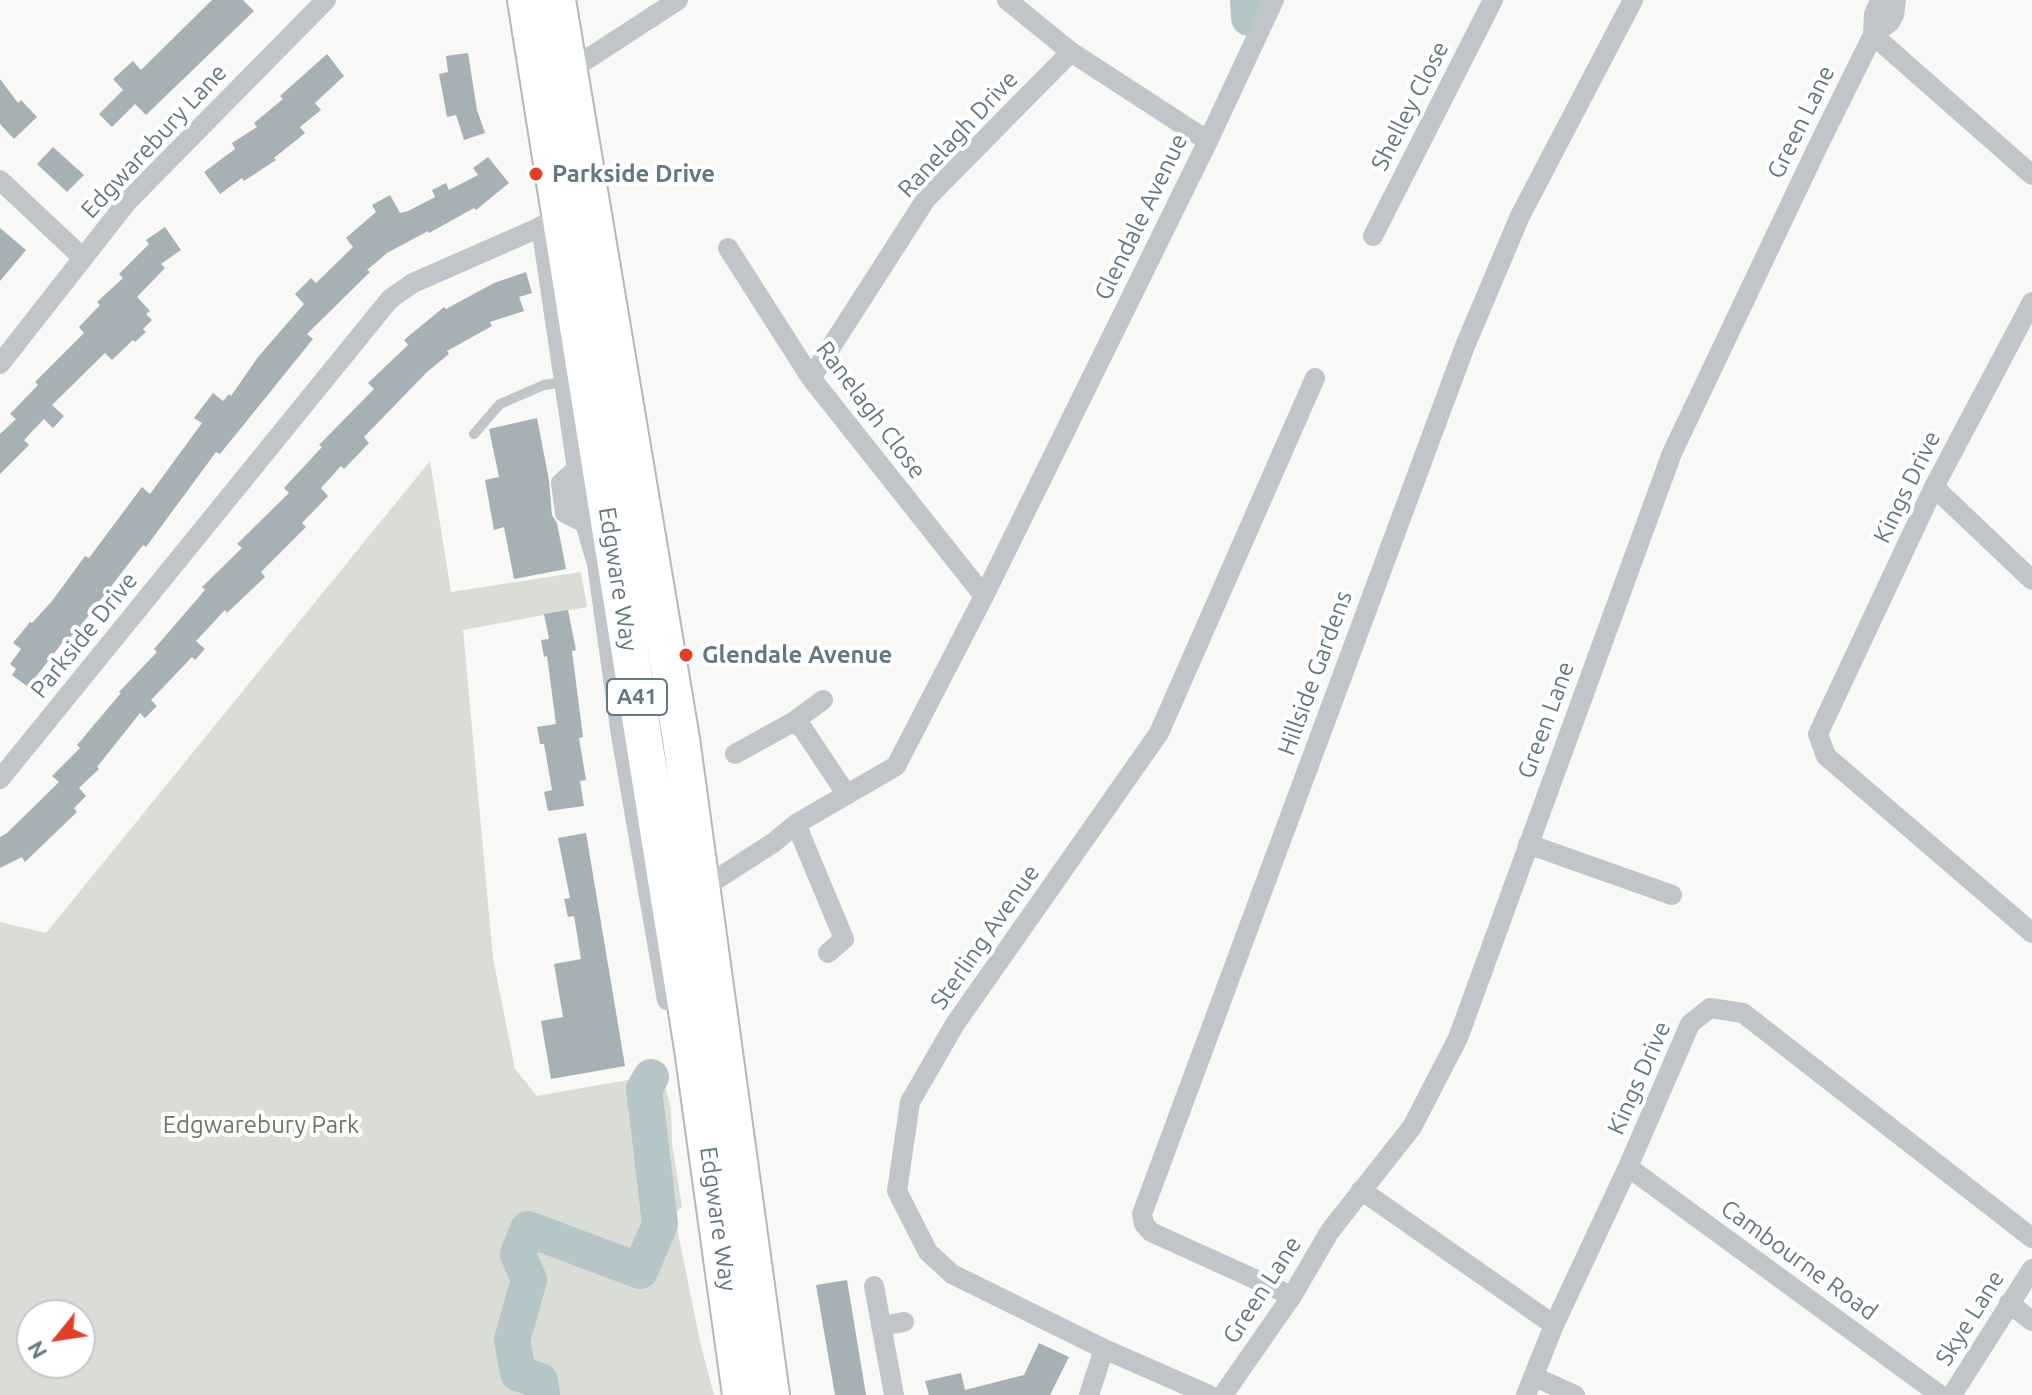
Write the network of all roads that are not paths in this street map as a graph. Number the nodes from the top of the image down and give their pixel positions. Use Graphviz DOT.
graph roads {
  1 [pos="326,0"];
  2 [pos="526,0"];
  3 [pos="557,0"];
  4 [pos="678,0"];
  5 [pos="1007,0"];
  6 [pos="1274,0"];
  7 [pos="1493,0"];
  8 [pos="1633,0"];
  9 [pos="1886,0"];
  10 [pos="1894,0"];
  11 [pos="1873,35"];
  12 [pos="1071,52"];
  13 [pos="569,71"];
  14 [pos="1208,141"];
  15 [pos="2032,175"];
  16 [pos="0,180"];
  17 [pos="552,222"];
  18 [pos="1373,236"];
  19 [pos="728,248"];
  20 [pos="83,258"];
  21 [pos="2032,302"];
  22 [pos="0,364"];
  23 [pos="811,378"];
  24 [pos="1315,378"];
  25 [pos="565,382"];
  26 [pos="474,434"];
  27 [pos="1934,487"];
  28 [pos="2032,580"];
  29 [pos="984,596"];
  30 [pos="823,700"];
  31 [pos="793,722"];
  32 [pos="735,754"];
  33 [pos="0,779"];
  34 [pos="847,795"];
  35 [pos="796,824"];
  36 [pos="1528,844"];
  37 [pos="703,888"];
  38 [pos="1672,895"];
  39 [pos="2032,933"];
  40 [pos="828,953"];
  41 [pos="683,1042"];
  42 [pos="1628,1167"];
  43 [pos="1361,1190"];
  44 [pos="2032,1238"];
  45 [pos="2032,1269"];
  46 [pos="874,1286"];
  47 [pos="1292,1296"];
  48 [pos="2009,1303"];
  49 [pos="2032,1321"];
  50 [pos="904,1322"];
  51 [pos="1554,1325"];
  52 [pos="881,1326"];
  53 [pos="1104,1349"];
  54 [pos="1531,1386"];
  55 [pos="1225,1393"];
  56 [pos="741,1395"];
  57 [pos="771,1395"];
  58 [pos="894,1395"];
  59 [pos="1089,1395"];
  60 [pos="1575,1395"];
  61 [pos="1940,1395"];
  62 [pos="1952,1395"];
  1 -- 20 [label="street, Edgwarebury Lane"];
  2 -- 17 [label="highway, Edgware Way / A41"];
  3 -- 13 [label="highway, Edgware Way / A41"];
  4 -- 13 [label="street"];
  5 -- 12 [label="street"];
  6 -- 14 [label="street, Glendale Avenue"];
  7 -- 18 [label="street, Shelley Close"];
  8 -- 47 [label="street, Hillside Gardens"];
  9 -- 11 [label="street"];
  10 -- 11 [label="street"];
  11 -- 15 [label="street"];
  11 -- 36 [label="street, Green Lane"];
  12 -- 14 [label="street"];
  12 -- 23 [label="street, Ranelagh Drive"];
  13 -- 37 [label="highway, Edgware Way / A41"];
  14 -- 29 [label="street, Glendale Avenue"];
  16 -- 20 [label="street"];
  17 -- 25 [label="street, Edgware Way"];
  17 -- 33 [label="street, Parkside Drive"];
  17 -- 41 [label="highway, Edgware Way / A41"];
  19 -- 23 [label="street, Ranelagh Close"];
  20 -- 22 [label="street, Edgwarebury Lane"];
  21 -- 27 [label="street, Kings Drive"];
  23 -- 29 [label="street, Ranelagh Close"];
  24 -- 53 [label="street, Sterling Avenue"];
  25 -- 26 [label="lane"];
  25 -- 41 [label="street, Edgware Way"];
  27 -- 28 [label="street"];
  27 -- 39 [label="street, Kings Drive"];
  29 -- 34 [label="street, Glendale Avenue"];
  30 -- 31 [label="street"];
  31 -- 32 [label="street"];
  31 -- 34 [label="street"];
  34 -- 35 [label="street, Glendale Avenue"];
  35 -- 37 [label="street, Glendale Avenue"];
  35 -- 40 [label="street"];
  36 -- 38 [label="street"];
  36 -- 43 [label="street, Green Lane"];
  37 -- 57 [label="highway, Edgware Way / A41"];
  41 -- 56 [label="highway, Edgware Way / A41"];
  42 -- 44 [label="street, Kings Drive"];
  42 -- 51 [label="street, Kings Drive"];
  42 -- 61 [label="street, Cambourne Road"];
  43 -- 47 [label="street, Green Lane"];
  43 -- 51 [label="street"];
  45 -- 48 [label="street, Skye Lane"];
  46 -- 52 [label="street"];
  47 -- 55 [label="street, Green Lane"];
  48 -- 49 [label="street"];
  48 -- 62 [label="street, Skye Lane"];
  50 -- 52 [label="street"];
  51 -- 54 [label="street, Kings Drive"];
  52 -- 58 [label="street"];
  53 -- 55 [label="street, Sterling Avenue"];
  53 -- 59 [label="street"];
  54 -- 60 [label="street"];
}
